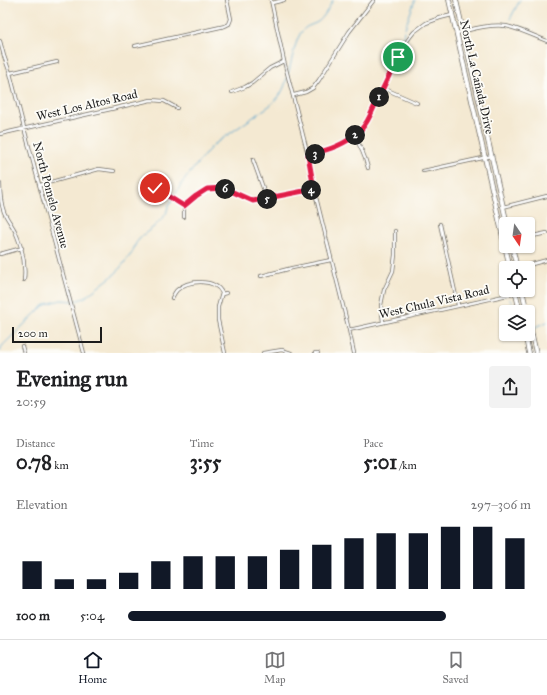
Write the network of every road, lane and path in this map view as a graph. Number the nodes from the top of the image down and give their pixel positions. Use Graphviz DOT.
graph roads {
  1 [pos="227,0"];
  2 [pos="284,0"];
  3 [pos="374,0"];
  4 [pos="449,0"];
  5 [pos="456,0"];
  6 [pos="272,2"];
  7 [pos="452,15"];
  8 [pos="463,31"];
  9 [pos="456,33"];
  10 [pos="0,41"];
  11 [pos="547,41"];
  12 [pos="134,46"];
  13 [pos="4,56"];
  14 [pos="0,57"];
  15 [pos="284,61"];
  16 [pos="57,62"];
  17 [pos="10,73"];
  18 [pos="383,88"];
  19 [pos="232,92"];
  20 [pos="294,95"];
  21 [pos="416,103"];
  22 [pos="177,108"];
  23 [pos="24,128"];
  24 [pos="0,134"];
  25 [pos="354,136"];
  26 [pos="308,155"];
  27 [pos="492,156"];
  28 [pos="485,158"];
  29 [pos="253,160"];
  30 [pos="368,168"];
  31 [pos="114,171"];
  32 [pos="423,171"];
  33 [pos="0,184"];
  34 [pos="40,185"];
  35 [pos="155,188"];
  36 [pos="314,189"];
  37 [pos="547,196"];
  38 [pos="267,199"];
  39 [pos="184,206"];
  40 [pos="503,207"];
  41 [pos="184,217"];
  42 [pos="505,217"];
  43 [pos="440,224"];
  44 [pos="395,231"];
  45 [pos="547,233"];
  46 [pos="535,236"];
  47 [pos="22,248"];
  48 [pos="0,254"];
  49 [pos="331,260"];
  50 [pos="547,260"];
  51 [pos="508,261"];
  52 [pos="535,263"];
  53 [pos="261,276"];
  54 [pos="24,280"];
  55 [pos="226,293"];
  56 [pos="222,294"];
  57 [pos="499,296"];
  58 [pos="172,298"];
  59 [pos="458,305"];
  60 [pos="384,322"];
  61 [pos="349,330"];
  62 [pos="526,341"];
  63 [pos="533,341"];
  64 [pos="22,346"];
  65 [pos="24,353"];
  66 [pos="84,353"];
  67 [pos="225,353"];
  68 [pos="263,353"];
  69 [pos="291,353"];
  70 [pos="314,353"];
  71 [pos="318,353"];
  72 [pos="354,353"];
  73 [pos="529,353"];
  74 [pos="536,353"];
  1 -- 12 [label="street"];
  2 -- 6 [label="street"];
  3 -- 20 [label="street"];
  4 -- 7 [label="main road, North La Cañada Drive"];
  5 -- 8 [label="main road, North La Cañada Drive"];
  6 -- 15 [label="street"];
  7 -- 9 [label="main road, North La Cañada Drive"];
  7 -- 18 [label="street"];
  8 -- 9 [label="street"];
  8 -- 11 [label="street"];
  8 -- 27 [label="main road, North La Cañada Drive"];
  9 -- 28 [label="main road, North La Cañada Drive"];
  10 -- 13 [label="street, North Pomelo Avenue"];
  13 -- 14 [label="street"];
  13 -- 17 [label="street, North Pomelo Avenue"];
  15 -- 19 [label="street"];
  15 -- 20 [label="street"];
  16 -- 17 [label="street"];
  17 -- 23 [label="street, North Pomelo Avenue"];
  18 -- 21 [label="street"];
  18 -- 25 [label="street"];
  20 -- 26 [label="street"];
  22 -- 23 [label="street, West Los Altos Road"];
  23 -- 24 [label="street, West Los Altos Road"];
  23 -- 34 [label="street, North Pomelo Avenue"];
  25 -- 26 [label="street"];
  25 -- 30 [label="street"];
  26 -- 36 [label="street"];
  27 -- 28 [label="street"];
  27 -- 40 [label="main road, North La Cañada Drive"];
  28 -- 32 [label="street"];
  28 -- 51 [label="main road, North La Cañada Drive"];
  29 -- 38 [label="street"];
  31 -- 34 [label="street"];
  33 -- 47 [label="street"];
  34 -- 66 [label="street, North Pomelo Avenue"];
  35 -- 39 [label="street"];
  36 -- 38 [label="street"];
  36 -- 49 [label="street"];
  37 -- 40 [label="street"];
  38 -- 39 [label="street"];
  39 -- 41 [label="street"];
  40 -- 42 [label="main road, North La Cañada Drive"];
  43 -- 59 [label="street"];
  44 -- 60 [label="street"];
  45 -- 46 [label="street"];
  47 -- 48 [label="street"];
  47 -- 54 [label="street"];
  49 -- 53 [label="street"];
  49 -- 61 [label="street"];
  50 -- 52 [label="street"];
  55 -- 56 [label="street"];
  56 -- 58 [label="street"];
  56 -- 67 [label="street"];
  57 -- 59 [label="street, West Chula Vista Road"];
  59 -- 60 [label="street, West Chula Vista Road"];
  60 -- 61 [label="street, West Chula Vista Road"];
  61 -- 72 [label="street"];
  62 -- 73 [label="main road"];
  63 -- 74 [label="main road"];
  64 -- 65 [label="street"];
  68 -- 69 [label="street"];
  70 -- 71 [label="street"];
}
